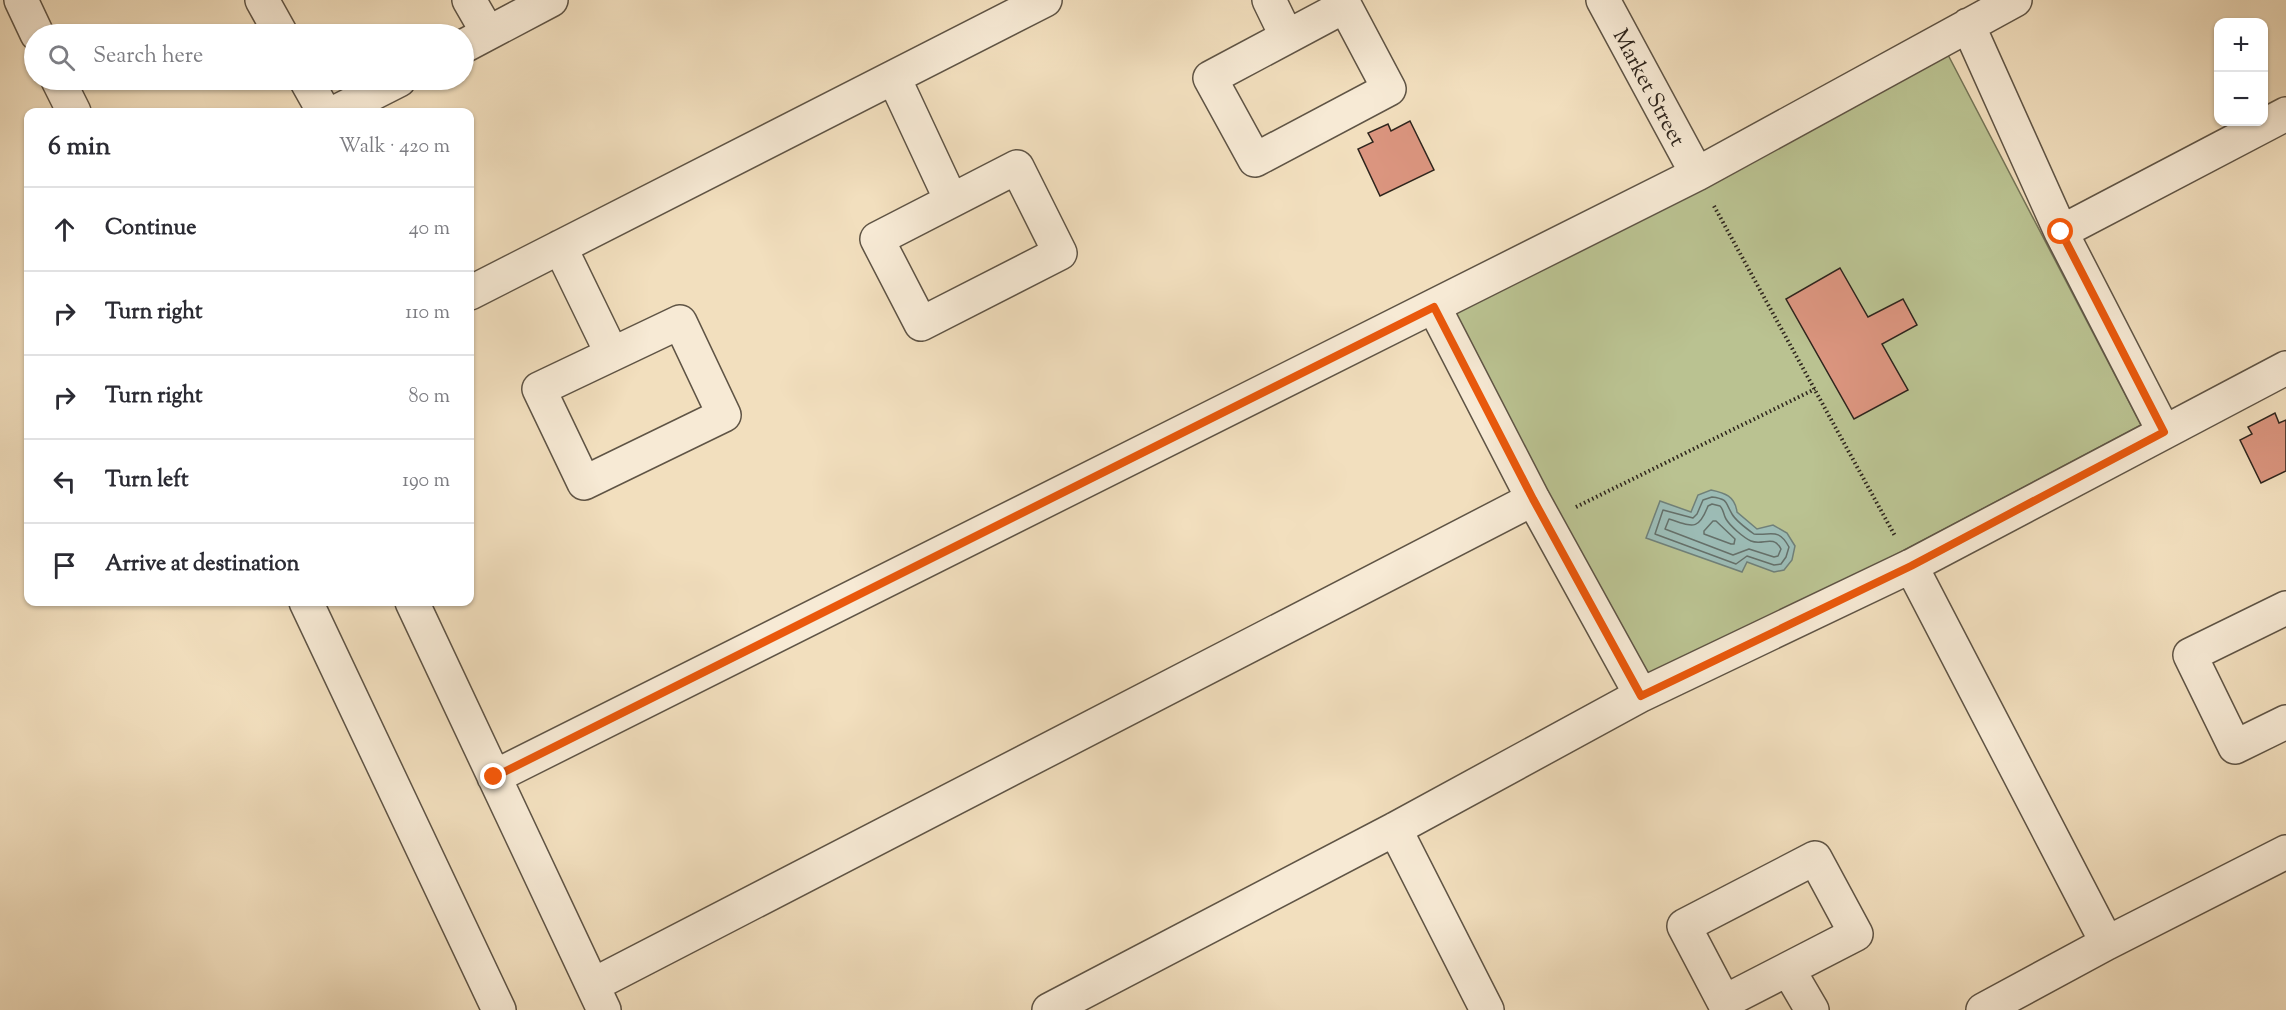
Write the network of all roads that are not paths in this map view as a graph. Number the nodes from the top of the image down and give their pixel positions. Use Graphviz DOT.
graph roads {
  1 [pos="21,0"];
  2 [pos="262,0"];
  3 [pos="469,0"];
  4 [pos="551,0"];
  5 [pos="1045,0"];
  6 [pos="1269,0"];
  7 [pos="1603,0"];
  8 [pos="2015,0"];
  9 [pos="32,24"];
  10 [pos="275,24"];
  11 [pos="473,24"];
  12 [pos="1968,25"];
  13 [pos="1287,37"];
  14 [pos="476,40"];
  15 [pos="894,78"];
  16 [pos="63,90"];
  17 [pos="312,90"];
  18 [pos="379,90"];
  19 [pos="72,108"];
  20 [pos="322,108"];
  21 [pos="344,108"];
  22 [pos="2286,114"];
  23 [pos="1697,174"];
  24 [pos="951,200"];
  25 [pos="2061,232"];
  26 [pos="560,247"];
  27 [pos="474,291"];
  28 [pos="1434,307"];
  29 [pos="612,354"];
  30 [pos="2286,368"];
  31 [pos="2164,432"];
  32 [pos="1539,511"];
  33 [pos="1911,566"];
  34 [pos="308,606"];
  35 [pos="414,606"];
  36 [pos="2286,608"];
  37 [pos="1641,696"];
  38 [pos="2286,722"];
  39 [pos="494,777"];
  40 [pos="1395,829"];
  41 [pos="2286,852"];
  42 [pos="2107,943"];
  43 [pos="1788,969"];
  44 [pos="599,998"];
  45 [pos="499,1010"];
  46 [pos="1049,1010"];
  47 [pos="1486,1010"];
  48 [pos="1812,1010"];
  49 [pos="1983,1010"];
  1 -- 9 [label="street"];
  2 -- 10 [label="street"];
  3 -- 11 [label="street"];
  4 -- 14 [label="street"];
  5 -- 15 [label="street"];
  6 -- 13 [label="street"];
  7 -- 23 [label="street, Market Street"];
  8 -- 12 [label="street"];
  12 -- 23 [label="street"];
  12 -- 25 [label="street"];
  13 -- 13 [label="street"];
  15 -- 24 [label="street"];
  15 -- 26 [label="street"];
  16 -- 19 [label="street"];
  17 -- 20 [label="street"];
  18 -- 21 [label="street"];
  22 -- 25 [label="street"];
  23 -- 28 [label="street"];
  24 -- 24 [label="street"];
  25 -- 31 [label="street"];
  26 -- 27 [label="street"];
  26 -- 29 [label="street"];
  28 -- 32 [label="street"];
  28 -- 39 [label="street"];
  29 -- 29 [label="street"];
  30 -- 31 [label="street"];
  31 -- 33 [label="street"];
  32 -- 37 [label="street"];
  32 -- 44 [label="street"];
  33 -- 37 [label="street"];
  33 -- 42 [label="street"];
  34 -- 45 [label="street"];
  35 -- 39 [label="street"];
  36 -- 38 [label="street"];
  37 -- 40 [label="street"];
  39 -- 44 [label="street"];
  40 -- 46 [label="street"];
  40 -- 47 [label="street"];
  41 -- 42 [label="street"];
  42 -- 49 [label="street"];
  43 -- 43 [label="street"];
  43 -- 48 [label="street"];
}
